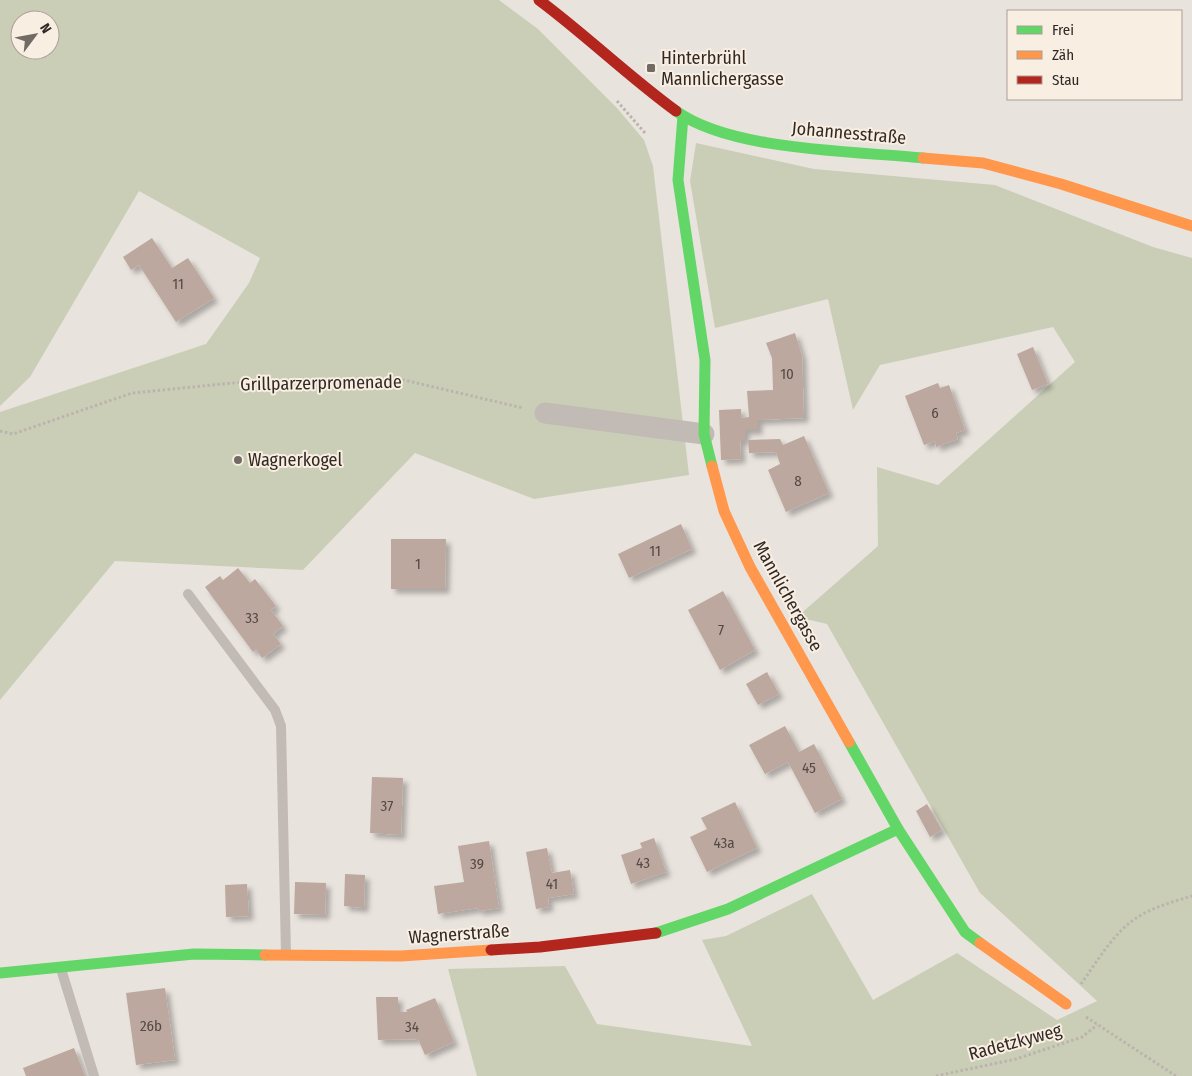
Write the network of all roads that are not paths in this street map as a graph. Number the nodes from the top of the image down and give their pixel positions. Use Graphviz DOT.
graph roads {
  1 [pos="539,0"];
  2 [pos="683,116"];
  3 [pos="1192,226"];
  4 [pos="544,413"];
  5 [pos="704,434"];
  6 [pos="188,594"];
  7 [pos="898,829"];
  8 [pos="286,955"];
  9 [pos="61,967"];
  10 [pos="0,973"];
  11 [pos="1066,1004"];
  12 [pos="94,1076"];
  1 -- 2 [label="street, Johannesstraße"];
  2 -- 3 [label="street, Johannesstraße"];
  2 -- 5 [label="street, Mannlichergasse"];
  4 -- 5 [label="street"];
  5 -- 7 [label="street, Mannlichergasse"];
  6 -- 8 [label="lane"];
  7 -- 8 [label="street, Wagnerstraße"];
  7 -- 11 [label="street, Mannlichergasse"];
  8 -- 9 [label="street, Wagnerstraße"];
  9 -- 10 [label="street, Wagnerstraße"];
  9 -- 12 [label="lane"];
}
